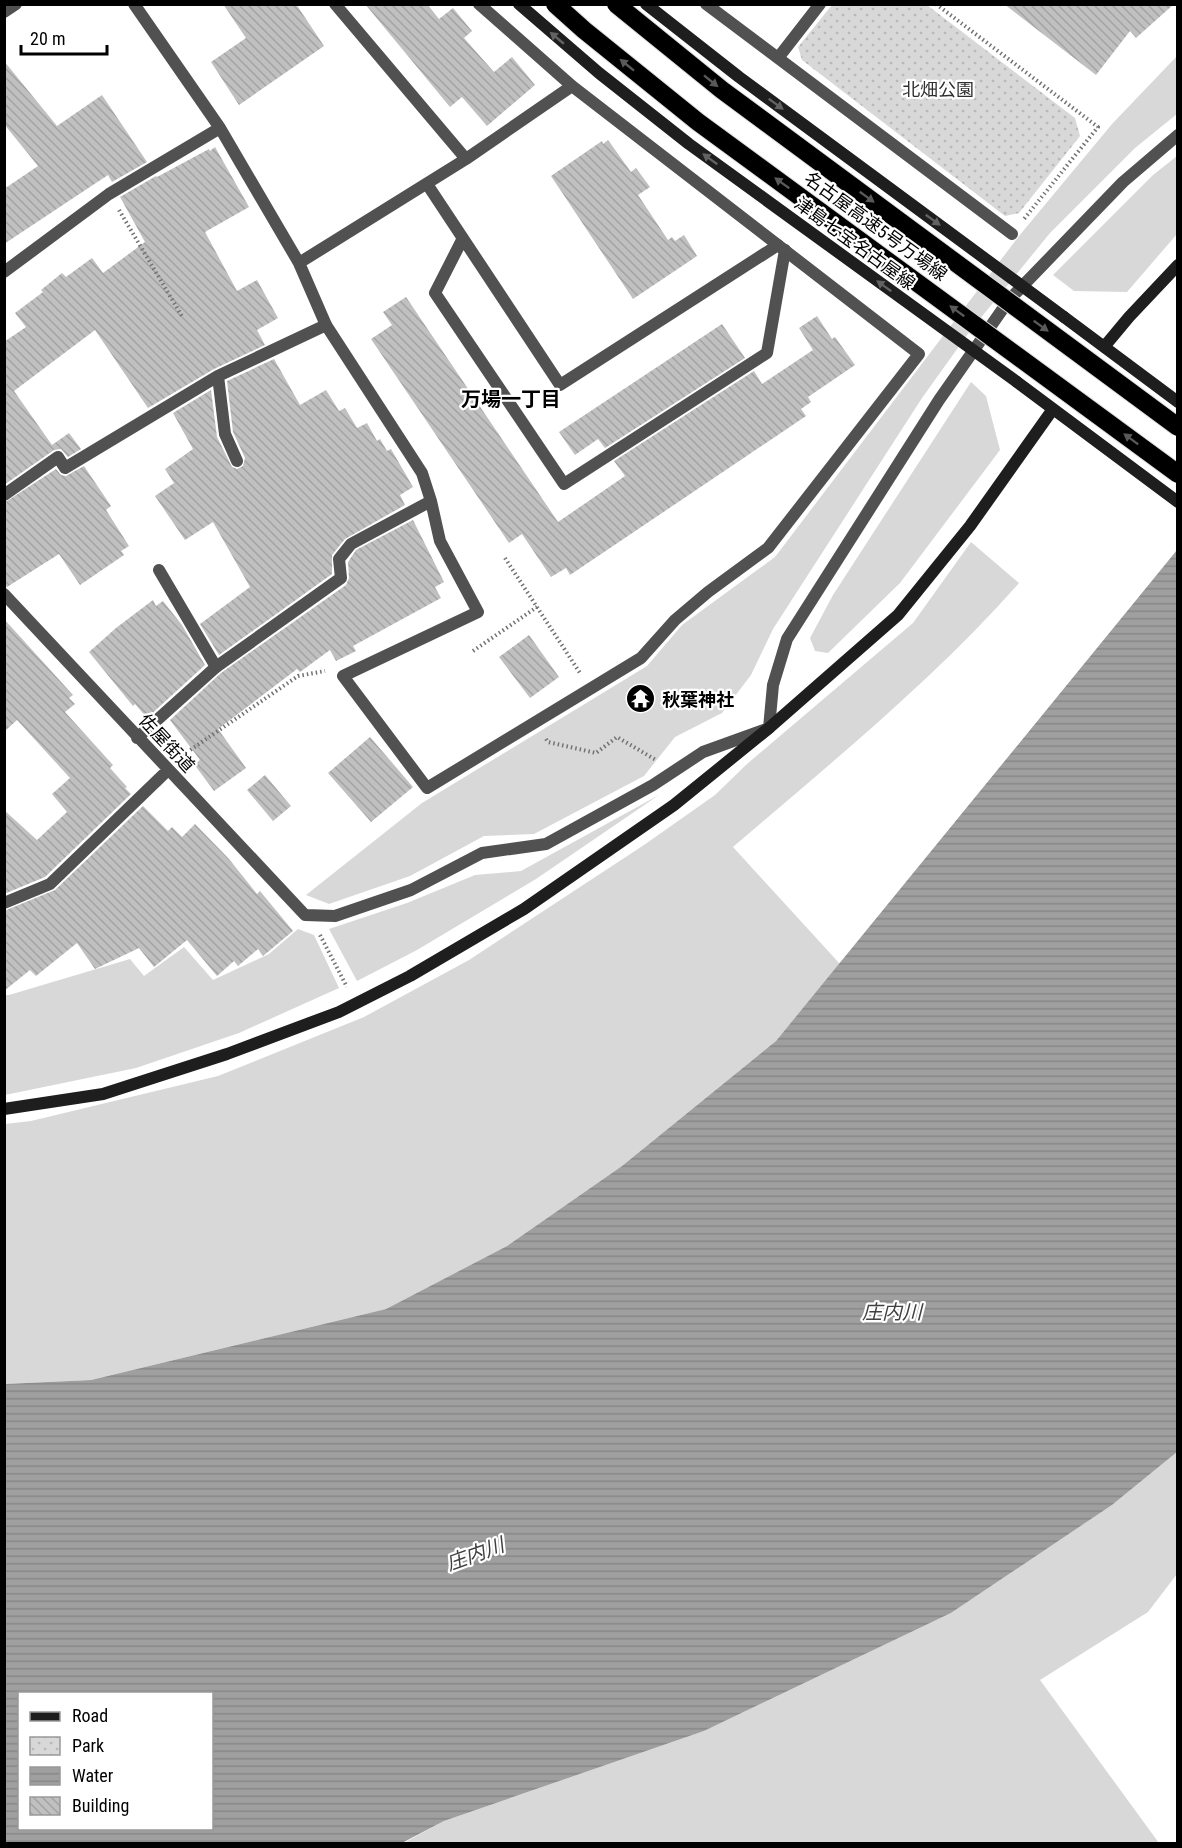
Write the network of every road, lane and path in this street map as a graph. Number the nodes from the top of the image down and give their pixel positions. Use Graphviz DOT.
graph roads {
  1 [pos="16,4"];
  2 [pos="134,4"];
  3 [pos="335,4"];
  4 [pos="479,4"];
  5 [pos="519,4"];
  6 [pos="555,4"];
  7 [pos="616,4"];
  8 [pos="646,4"];
  9 [pos="706,4"];
  10 [pos="820,4"];
  11 [pos="936,4"];
  12 [pos="4,12"];
  13 [pos="778,58"];
  14 [pos="572,86"];
  15 [pos="220,128"];
  16 [pos="1178,135"];
  17 [pos="466,159"];
  18 [pos="427,184"];
  19 [pos="109,194"];
  20 [pos="1012,234"];
  21 [pos="463,238"];
  22 [pos="781,248"];
  23 [pos="299,263"];
  24 [pos="1178,265"];
  25 [pos="4,272"];
  26 [pos="183,318"];
  27 [pos="326,324"];
  28 [pos="1104,347"];
  29 [pos="218,375"];
  30 [pos="1178,402"];
  31 [pos="1053,409"];
  32 [pos="1178,427"];
  33 [pos="237,461"];
  34 [pos="1178,474"];
  35 [pos="4,495"];
  36 [pos="431,501"];
  37 [pos="1178,501"];
  38 [pos="505,558"];
  39 [pos="159,570"];
  40 [pos="4,594"];
  41 [pos="537,607"];
  42 [pos="472,651"];
  43 [pos="216,667"];
  44 [pos="343,676"];
  45 [pos="590,689"];
  46 [pos="769,728"];
  47 [pos="137,738"];
  48 [pos="548,742"];
  49 [pos="166,768"];
  50 [pos="674,771"];
  51 [pos="4,903"];
  52 [pos="327,948"];
  53 [pos="336,965"];
  54 [pos="4,1109"];
  1 -- 12 [label="street"];
  2 -- 15 [label="street"];
  3 -- 17 [label="street"];
  4 -- 14 [label="street"];
  31 -- 5 [label="main road, 津島七宝名古屋線, one-way, bridge"];
  34 -- 6 [label="highway, 名古屋高速5号万場線, one-way, bridge"];
  7 -- 32 [label="highway, 名古屋高速5号万場線, one-way, bridge"];
  8 -- 28 [label="main road, one-way, bridge"];
  9 -- 13 [label="street"];
  10 -- 13 [label="street"];
  11 -- 20 [label="path"];
  13 -- 20 [label="street"];
  14 -- 17 [label="street"];
  14 -- 22 [label="street"];
  15 -- 19 [label="street"];
  15 -- 23 [label="street"];
  16 -- 46 [label="street"];
  17 -- 18 [label="street"];
  18 -- 21 [label="street"];
  18 -- 23 [label="street"];
  19 -- 25 [label="street"];
  19 -- 26 [label="path"];
  21 -- 22 [label="street"];
  21 -- 22 [label="street"];
  22 -- 45 [label="street"];
  23 -- 27 [label="street"];
  24 -- 28 [label="main road"];
  27 -- 29 [label="street"];
  27 -- 36 [label="street"];
  28 -- 30 [label="main road"];
  29 -- 33 [label="street"];
  29 -- 35 [label="street"];
  31 -- 37 [label="main road, 津島七宝名古屋線"];
  31 -- 46 [label="main road"];
  36 -- 43 [label="street"];
  36 -- 44 [label="street"];
  38 -- 41 [label="path"];
  39 -- 43 [label="street"];
  40 -- 47 [label="street, 佐屋街道"];
  41 -- 42 [label="path"];
  41 -- 45 [label="path"];
  43 -- 47 [label="street"];
  44 -- 45 [label="street"];
  44 -- 49 [label="path"];
  46 -- 50 [label="street"];
  46 -- 54 [label="main road"];
  47 -- 49 [label="street, 佐屋街道"];
  48 -- 50 [label="path"];
  49 -- 50 [label="street, 佐屋街道"];
  49 -- 51 [label="street"];
  52 -- 53 [label="path"];
}
